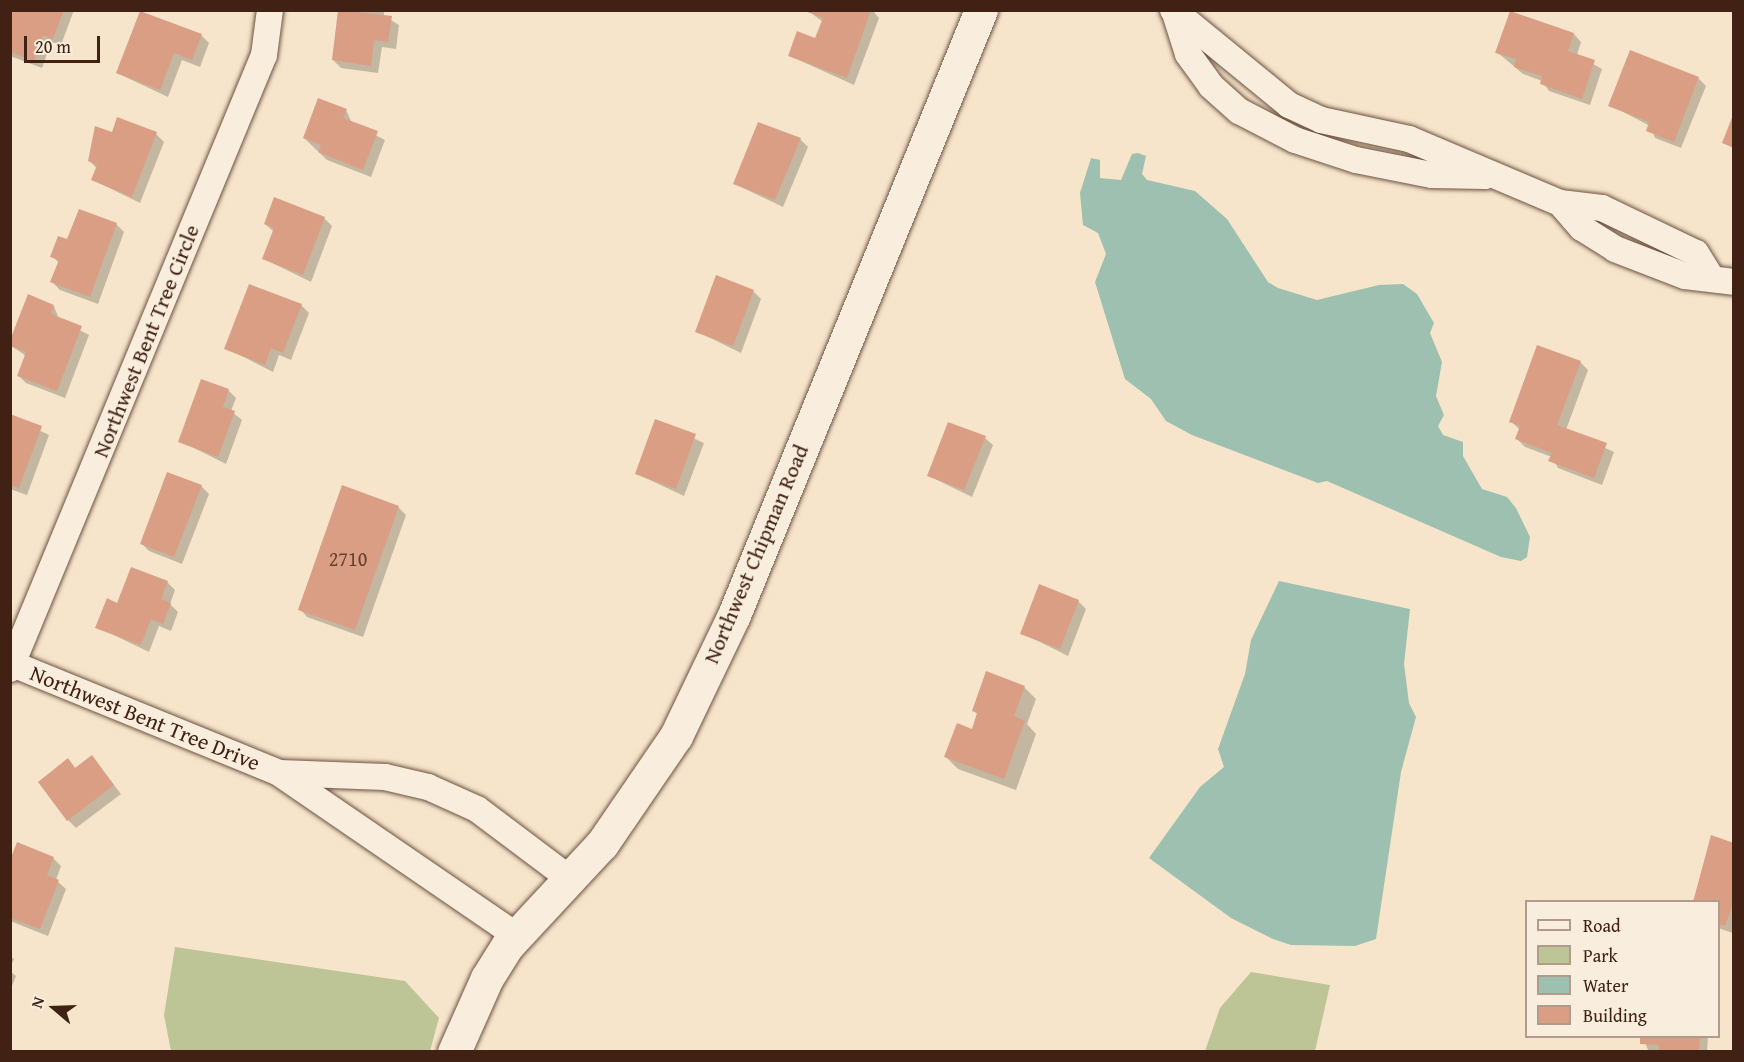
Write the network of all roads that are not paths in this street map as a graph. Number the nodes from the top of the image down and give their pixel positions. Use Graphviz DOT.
graph roads {
  1 [pos="270,10"];
  2 [pos="981,10"];
  3 [pos="1174,12"];
  4 [pos="1496,176"];
  5 [pos="1722,279"];
  6 [pos="11,665"];
  7 [pos="279,772"];
  8 [pos="569,878"];
  9 [pos="517,936"];
  10 [pos="454,1052"];
  1 -- 6 [label="street, Northwest Bent Tree Circle"];
  2 -- 8 [label="main road, Northwest Chipman Road"];
  3 -- 4 [label="street"];
  3 -- 4 [label="street"];
  4 -- 5 [label="street"];
  6 -- 7 [label="street, Northwest Bent Tree Drive"];
  7 -- 8 [label="street, Northwest Bent Tree Drive"];
  7 -- 9 [label="street, Northwest Bent Tree Drive"];
  8 -- 9 [label="main road, Northwest Chipman Road"];
  9 -- 10 [label="main road, Northwest Chipman Road"];
}
